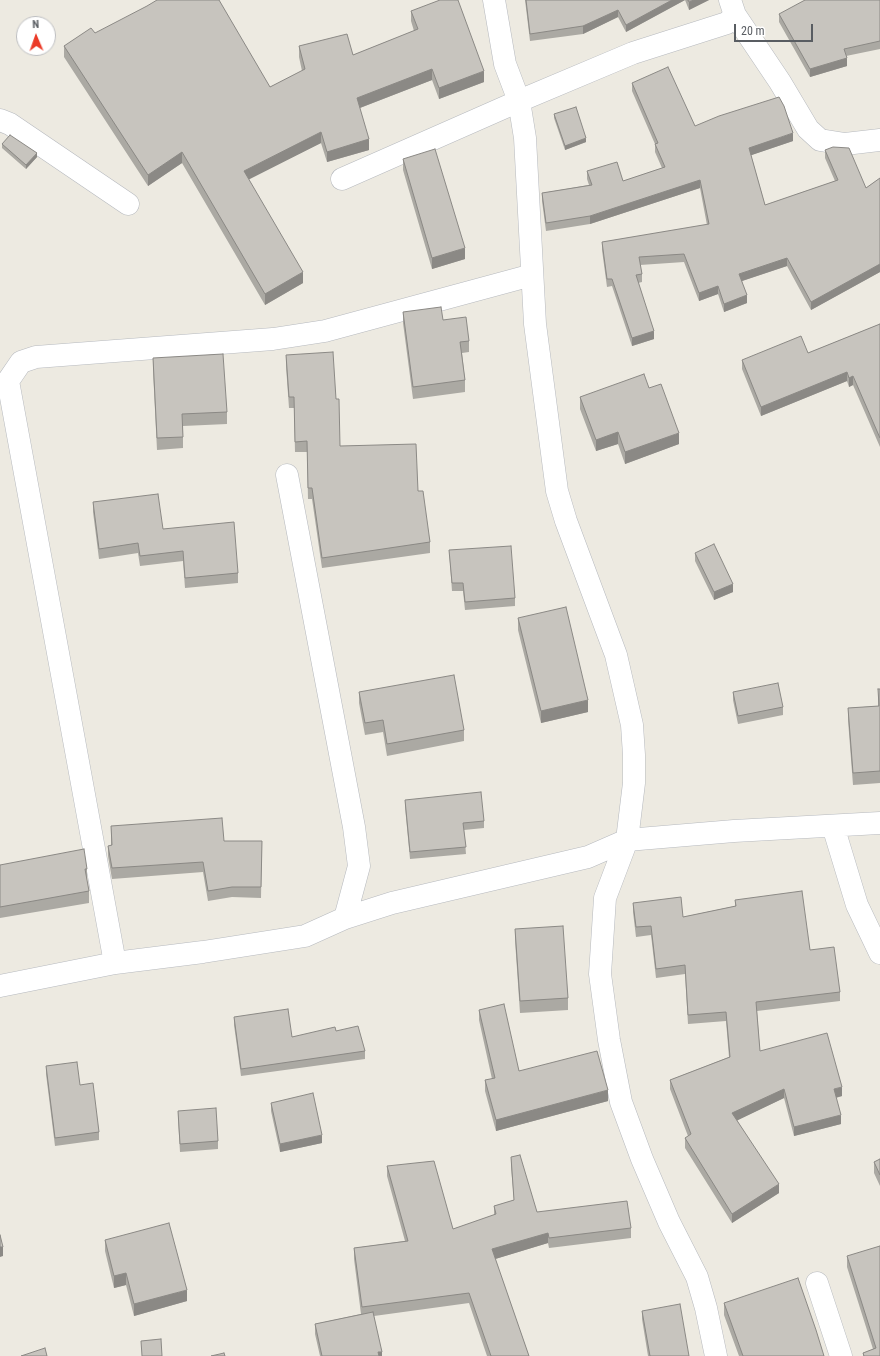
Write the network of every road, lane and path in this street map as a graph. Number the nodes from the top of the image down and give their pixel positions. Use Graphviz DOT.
graph roads {
  1 [pos="494,0"];
  2 [pos="733,8"];
  3 [pos="519,101"];
  4 [pos="0,120"];
  5 [pos="880,140"];
  6 [pos="342,178"];
  7 [pos="128,204"];
  8 [pos="532,274"];
  9 [pos="288,475"];
  10 [pos="880,823"];
  11 [pos="833,826"];
  12 [pos="627,840"];
  13 [pos="345,918"];
  14 [pos="880,953"];
  15 [pos="115,963"];
  16 [pos="0,986"];
  17 [pos="818,1283"];
  18 [pos="716,1356"];
  19 [pos="841,1356"];
  1 -- 3 [label="street"];
  2 -- 3 [label="street"];
  2 -- 5 [label="street"];
  3 -- 6 [label="street"];
  3 -- 8 [label="street"];
  4 -- 7 [label="street"];
  8 -- 12 [label="street"];
  8 -- 15 [label="street"];
  9 -- 13 [label="street"];
  10 -- 11 [label="street"];
  11 -- 12 [label="street"];
  11 -- 14 [label="street"];
  12 -- 13 [label="street"];
  12 -- 18 [label="street"];
  13 -- 15 [label="street"];
  15 -- 16 [label="street"];
  17 -- 19 [label="street"];
}
